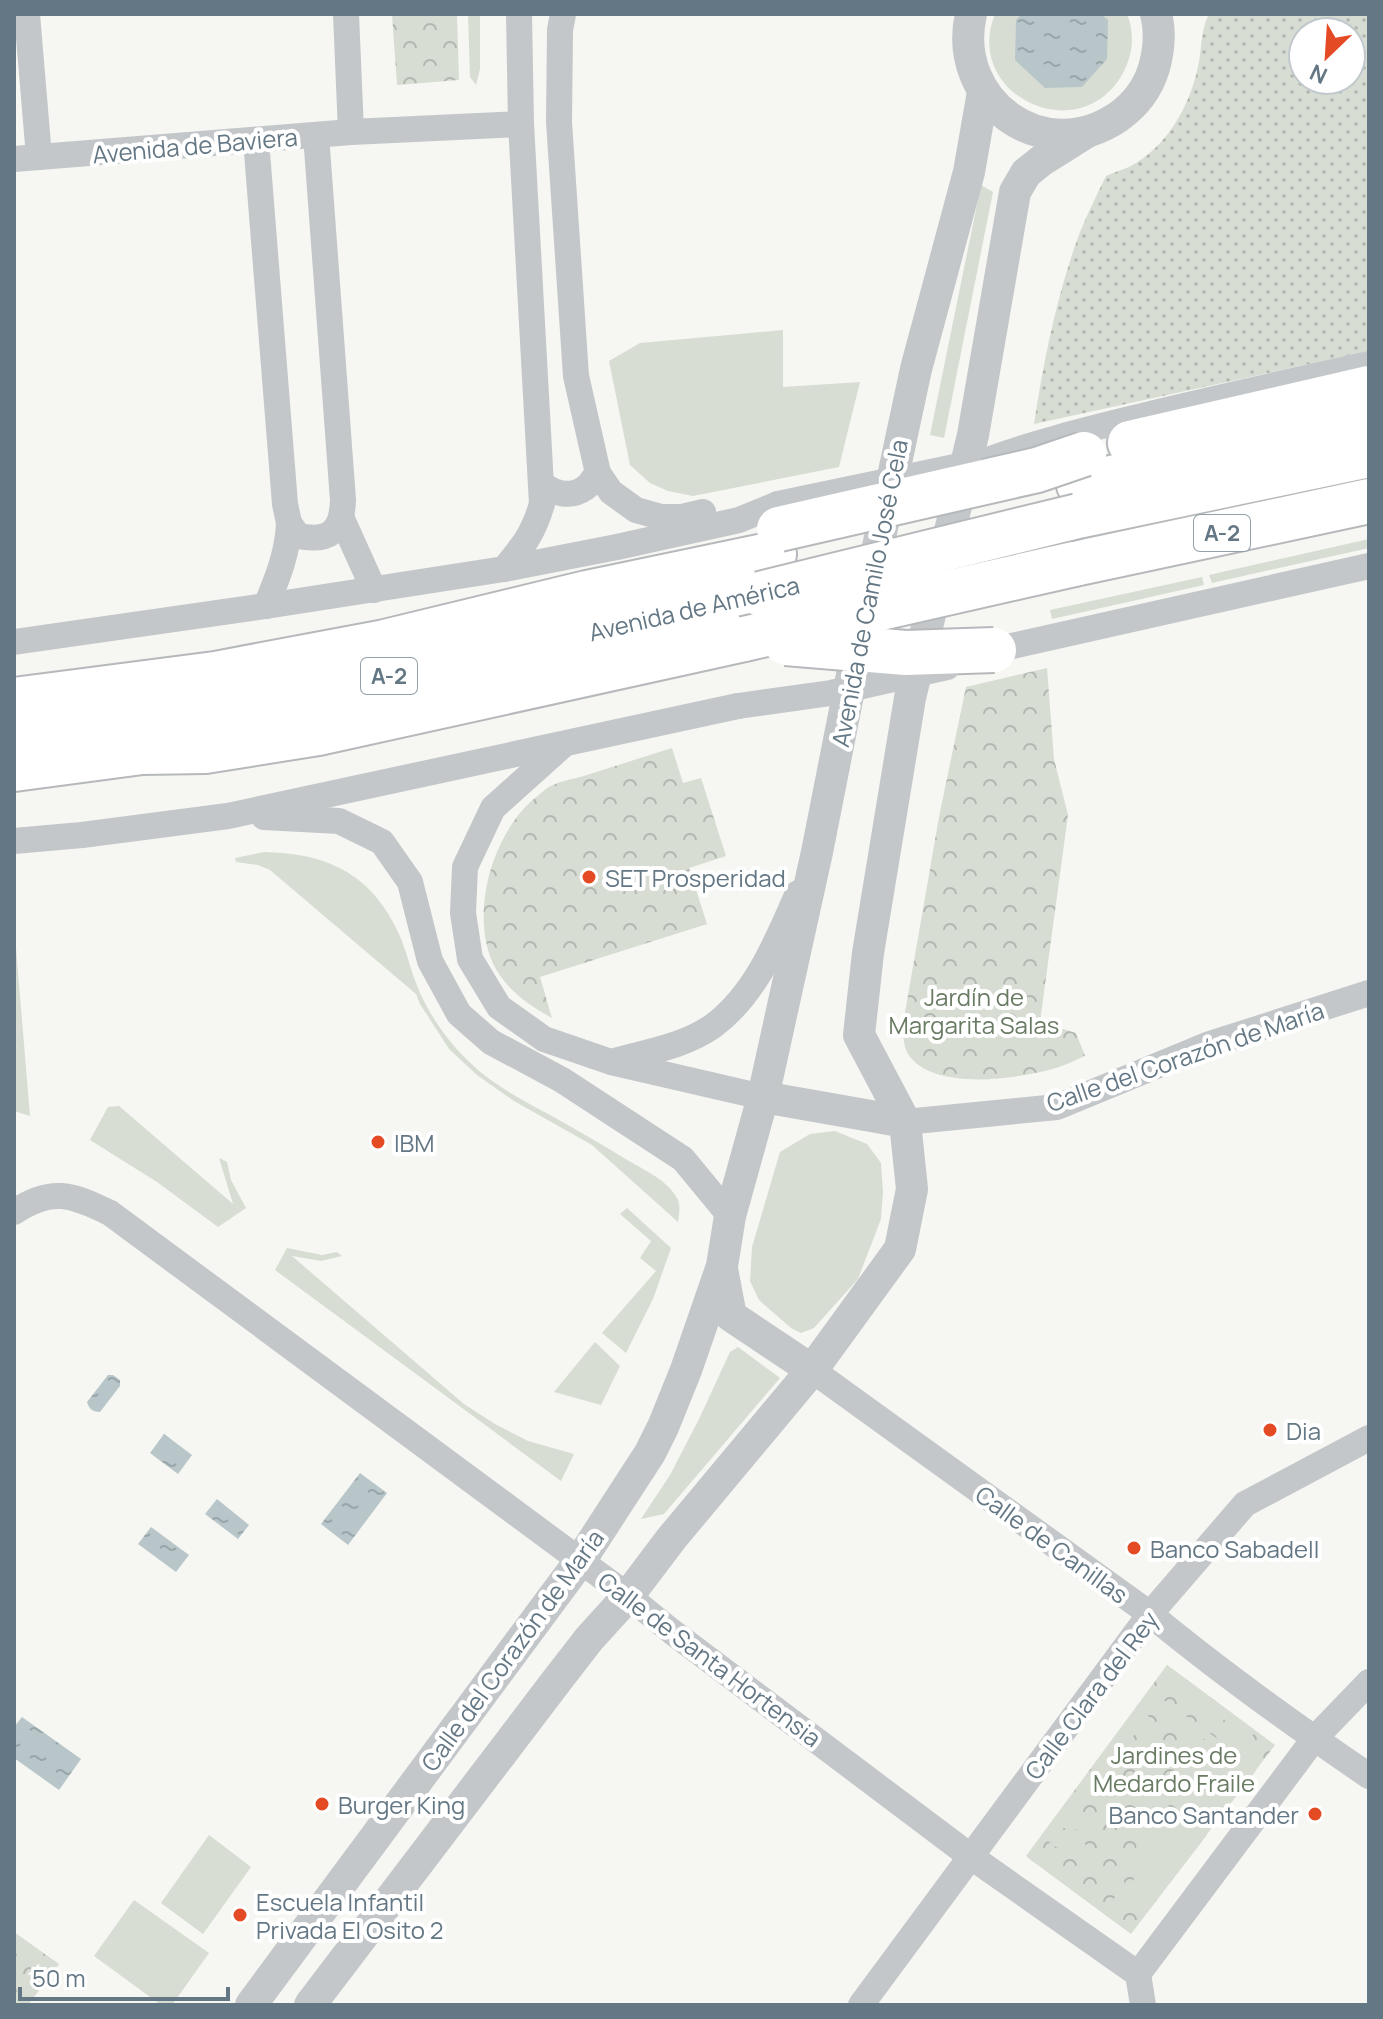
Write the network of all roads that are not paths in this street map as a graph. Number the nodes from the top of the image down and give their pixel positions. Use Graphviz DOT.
graph roads {
  1 [pos="27,14"];
  2 [pos="346,14"];
  3 [pos="519,14"];
  4 [pos="563,14"];
  5 [pos="1156,14"];
  6 [pos="961,19"];
  7 [pos="983,92"];
  8 [pos="521,124"];
  9 [pos="351,132"];
  10 [pos="1087,132"];
  11 [pos="316,135"];
  12 [pos="256,140"];
  13 [pos="26,158"];
  14 [pos="1369,364"];
  15 [pos="1369,388"];
  16 [pos="1369,422"];
  17 [pos="981,448"];
  18 [pos="1369,455"];
  19 [pos="1081,471"];
  20 [pos="598,473"];
  21 [pos="542,484"];
  22 [pos="1369,501"];
  23 [pos="342,519"];
  24 [pos="289,523"];
  25 [pos="773,545"];
  26 [pos="1369,566"];
  27 [pos="504,569"];
  28 [pos="374,590"];
  29 [pos="266,606"];
  30 [pos="744,639"];
  31 [pos="14,642"];
  32 [pos="994,650"];
  33 [pos="14,700"];
  34 [pos="14,735"];
  35 [pos="565,743"];
  36 [pos="205,751"];
  37 [pos="14,769"];
  38 [pos="14,792"];
  39 [pos="228,816"];
  40 [pos="14,841"];
  41 [pos="817,852"];
  42 [pos="1369,993"];
  43 [pos="611,1062"];
  44 [pos="763,1097"];
  45 [pos="905,1122"];
  46 [pos="14,1212"];
  47 [pos="730,1216"];
  48 [pos="722,1266"];
  49 [pos="812,1370"];
  50 [pos="1369,1438"];
  51 [pos="580,1561"];
  52 [pos="628,1596"];
  53 [pos="1150,1614"];
  54 [pos="1369,1682"];
  55 [pos="1314,1739"];
  56 [pos="1369,1776"];
  57 [pos="970,1856"];
  58 [pos="339,1887"];
  59 [pos="1138,1974"];
  60 [pos="316,1996"];
  61 [pos="251,2005"];
  62 [pos="861,2005"];
  63 [pos="1143,2005"];
  1 -- 13 [label="street, Avenida de Baviera"];
  2 -- 9 [label="street"];
  3 -- 8 [label="street"];
  4 -- 20 [label="street"];
  5 -- 10 [label="street"];
  6 -- 7 [label="street"];
  7 -- 10 [label="street"];
  7 -- 41 [label="street, Avenida de Camilo José Cela"];
  8 -- 9 [label="street, Avenida de Baviera"];
  8 -- 21 [label="street"];
  9 -- 11 [label="street, Avenida de Baviera"];
  10 -- 17 [label="street"];
  11 -- 12 [label="street, Avenida de Baviera"];
  11 -- 23 [label="street"];
  12 -- 13 [label="street, Avenida de Baviera"];
  12 -- 24 [label="street"];
  14 -- 19 [label="street, Avenida de América"];
  15 -- 19 [label="highway"];
  16 -- 19 [label="highway"];
  17 -- 19 [label="street"];
  17 -- 25 [label="street, bridge"];
  17 -- 45 [label="street"];
  18 -- 19 [label="highway, Avenida de América / A-2"];
  19 -- 25 [label="highway, Avenida de América / A-2, bridge"];
  19 -- 25 [label="highway, bridge"];
  20 -- 21 [label="street"];
  20 -- 25 [label="street"];
  21 -- 27 [label="street"];
  22 -- 30 [label="highway, Avenida de América / A-2, bridge"];
  23 -- 24 [label="street"];
  23 -- 28 [label="street"];
  24 -- 29 [label="street"];
  25 -- 27 [label="street"];
  25 -- 33 [label="highway"];
  25 -- 34 [label="highway, Avenida de América / A-2"];
  26 -- 32 [label="street"];
  27 -- 28 [label="street"];
  28 -- 29 [label="street"];
  29 -- 31 [label="street"];
  30 -- 32 [label="highway, A-2, bridge"];
  30 -- 36 [label="highway, Avenida de América / A-2"];
  32 -- 35 [label="street, bridge"];
  35 -- 39 [label="street"];
  35 -- 43 [label="street"];
  36 -- 37 [label="highway, Avenida de América / A-2"];
  36 -- 38 [label="highway"];
  39 -- 40 [label="street"];
  39 -- 47 [label="street"];
  41 -- 43 [label="street"];
  41 -- 44 [label="street, Avenida de Camilo José Cela"];
  42 -- 45 [label="street, Calle del Corazón de María"];
  43 -- 44 [label="street"];
  44 -- 45 [label="street, Calle del Corazón de María"];
  44 -- 47 [label="street, Calle del Corazón de María"];
  45 -- 49 [label="street"];
  46 -- 51 [label="street, Calle de Santa Hortensia"];
  47 -- 48 [label="street, Calle del Corazón de María"];
  48 -- 49 [label="street, Calle del Corazón de María"];
  48 -- 51 [label="street, Calle del Corazón de María"];
  49 -- 52 [label="street"];
  49 -- 53 [label="street, Calle de Canillas"];
  50 -- 53 [label="street, Calle Clara del Rey"];
  51 -- 52 [label="street, Calle de Santa Hortensia"];
  51 -- 58 [label="street, Calle del Corazón de María"];
  52 -- 57 [label="street, Calle de Santa Hortensia"];
  52 -- 60 [label="street"];
  53 -- 55 [label="street, Calle de Canillas"];
  53 -- 57 [label="street, Calle Clara del Rey"];
  54 -- 55 [label="street"];
  55 -- 56 [label="street, Calle de Canillas"];
  55 -- 59 [label="street"];
  57 -- 59 [label="street, Calle de Santa Hortensia"];
  57 -- 62 [label="street, Calle Clara del Rey"];
  58 -- 60 [label="street"];
  58 -- 61 [label="street, Calle del Corazón de María"];
  59 -- 63 [label="street"];
}
